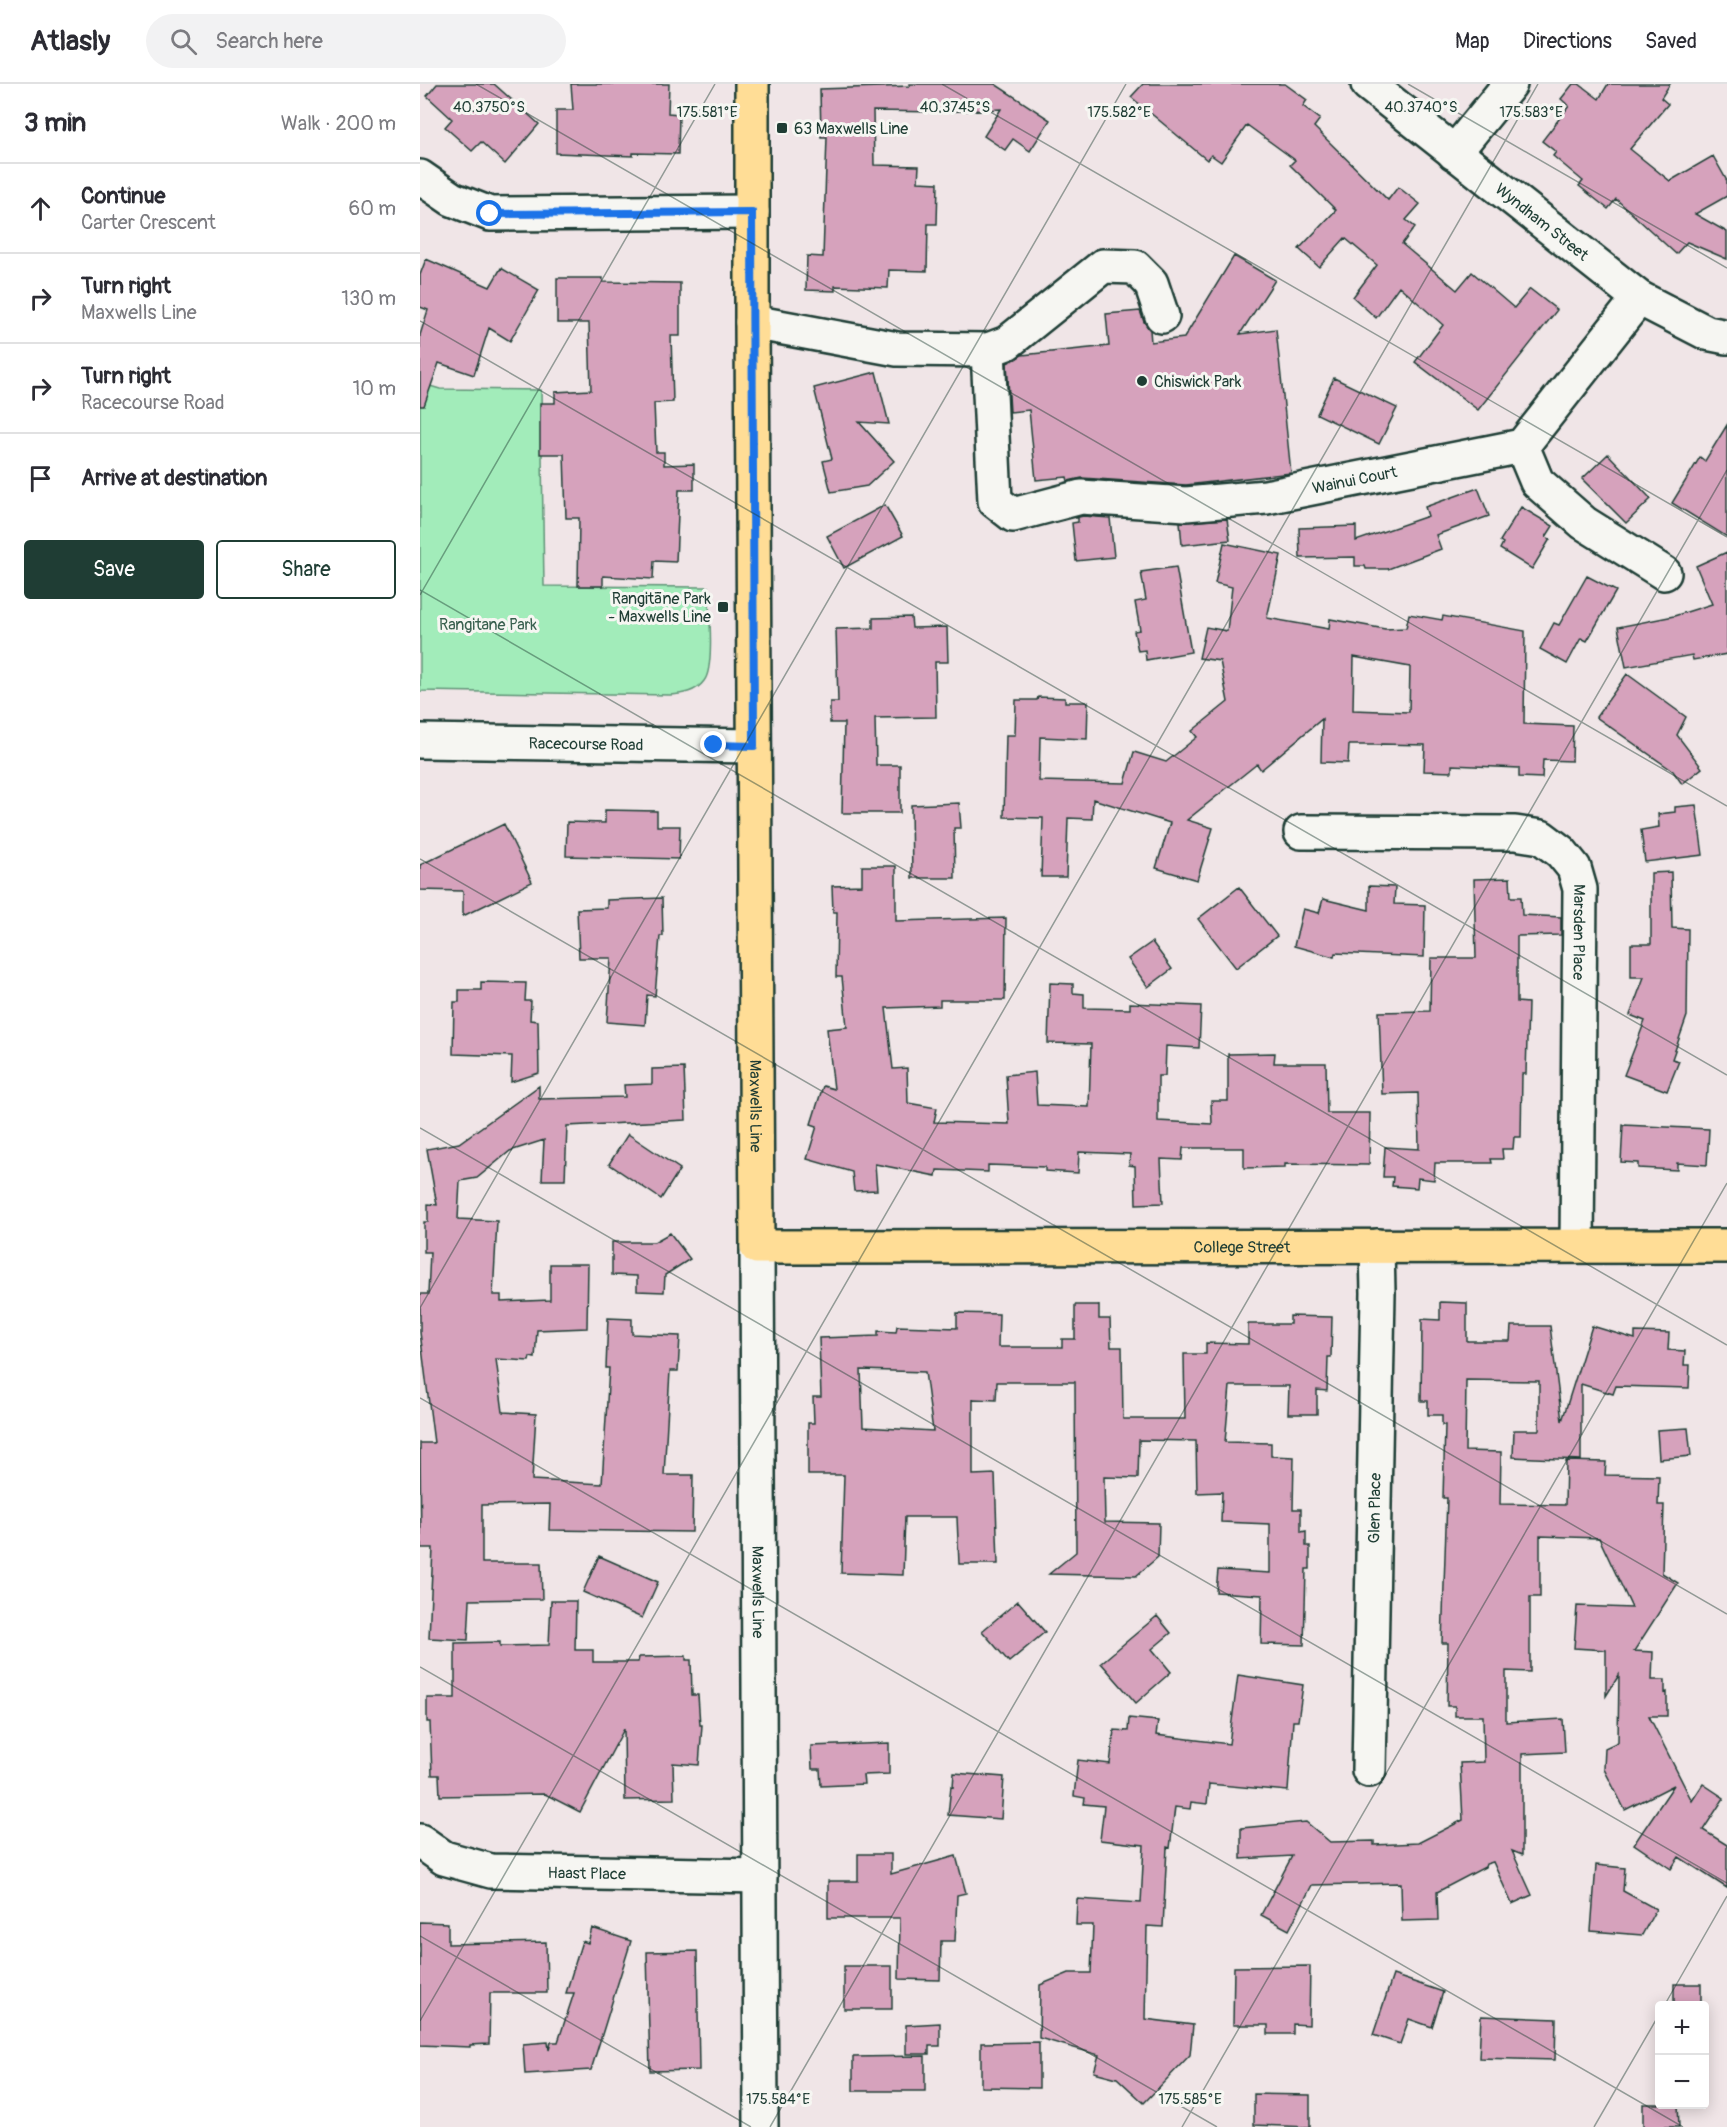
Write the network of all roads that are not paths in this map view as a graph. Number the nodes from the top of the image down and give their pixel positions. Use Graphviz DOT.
graph roads {
  1 [pos="752,84"];
  2 [pos="1368,84"];
  3 [pos="1510,84"];
  4 [pos="1454,153"];
  5 [pos="420,177"];
  6 [pos="752,212"];
  7 [pos="1639,298"];
  8 [pos="1162,316"];
  9 [pos="752,322"];
  10 [pos="1727,337"];
  11 [pos="988,350"];
  12 [pos="1522,446"];
  13 [pos="1664,573"];
  14 [pos="420,741"];
  15 [pos="754,746"];
  16 [pos="1301,832"];
  17 [pos="1377,1246"];
  18 [pos="1577,1246"];
  19 [pos="1727,1246"];
  20 [pos="757,1247"];
  21 [pos="1369,1770"];
  22 [pos="420,1841"];
  23 [pos="760,1876"];
  24 [pos="761,2127"];
  1 -- 6 [label="main road, Maxwells Line"];
  2 -- 4 [label="street, Wyndham Street"];
  3 -- 4 [label="street"];
  4 -- 7 [label="street, Wyndham Street"];
  5 -- 6 [label="street"];
  6 -- 9 [label="main road, Maxwells Line"];
  7 -- 10 [label="street, Wyndham Street"];
  7 -- 12 [label="street"];
  8 -- 11 [label="street"];
  9 -- 11 [label="street"];
  9 -- 15 [label="main road, Maxwells Line"];
  11 -- 12 [label="street, Wainui Court"];
  12 -- 13 [label="street"];
  14 -- 15 [label="street, Racecourse Road"];
  15 -- 20 [label="main road, Maxwells Line"];
  16 -- 18 [label="street, Marsden Place"];
  17 -- 18 [label="main road, College Street"];
  17 -- 20 [label="main road, College Street"];
  17 -- 21 [label="street, Glen Place"];
  18 -- 19 [label="main road, College Street"];
  20 -- 23 [label="street, Maxwells Line"];
  22 -- 23 [label="street, Haast Place"];
  23 -- 24 [label="street, Maxwells Line"];
}
